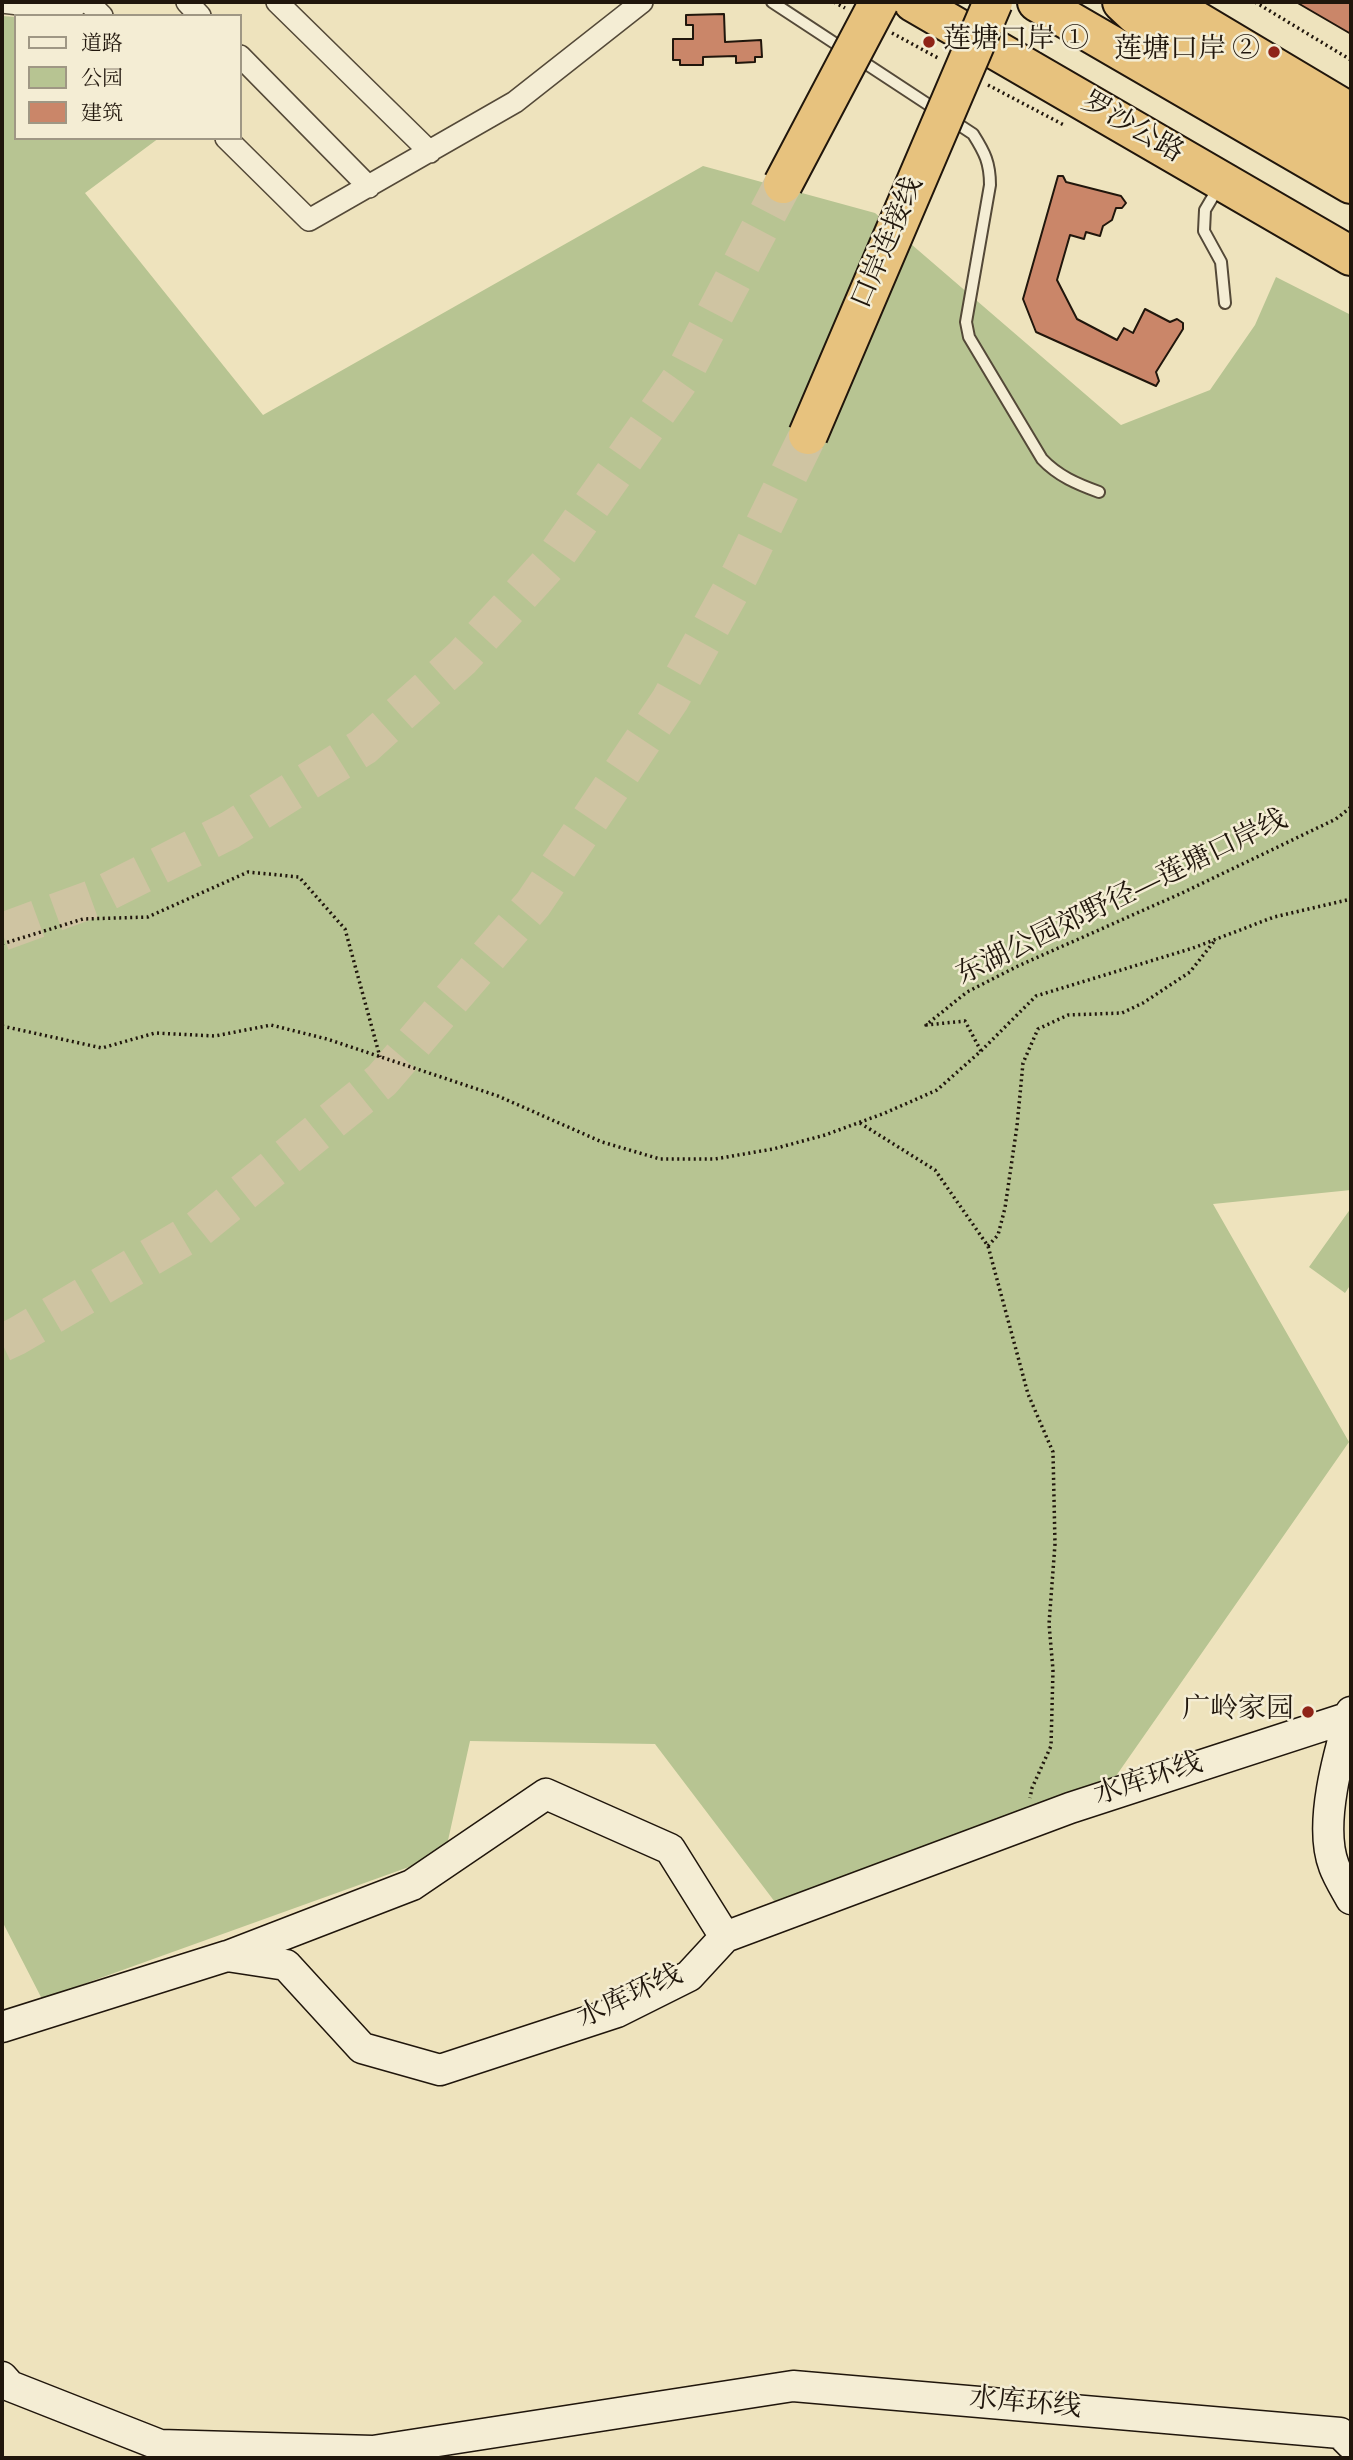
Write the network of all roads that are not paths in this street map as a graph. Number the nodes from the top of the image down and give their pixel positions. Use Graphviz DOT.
graph roads {
  1 [pos="2,2"];
  2 [pos="80,2"];
  3 [pos="277,2"];
  4 [pos="642,2"];
  5 [pos="772,2"];
  6 [pos="913,2"];
  7 [pos="976,2"];
  8 [pos="993,2"];
  9 [pos="1037,2"];
  10 [pos="1122,2"];
  11 [pos="1165,2"];
  12 [pos="870,14"];
  13 [pos="242,58"];
  14 [pos="965,65"];
  15 [pos="1351,113"];
  16 [pos="228,140"];
  17 [pos="1351,147"];
  18 [pos="430,152"];
  19 [pos="1222,183"];
  20 [pos="783,184"];
  21 [pos="1351,184"];
  22 [pos="369,187"];
  23 [pos="1351,256"];
  24 [pos="1225,303"];
  25 [pos="808,435"];
  26 [pos="1098,492"];
  27 [pos="1350,1714"];
  28 [pos="1351,1899"];
  29 [pos="725,1937"];
  30 [pos="228,1956"];
  31 [pos="2,2026"];
  32 [pos="2,2377"];
  33 [pos="1351,2444"];
  34 [pos="373,2455"];
  1 -- 2 [label="street"];
  3 -- 18 [label="street"];
  4 -- 18 [label="street"];
  5 -- 26 [label="lane"];
  6 -- 19 [label="highway, 罗沙公路"];
  7 -- 14 [label="highway"];
  8 -- 14 [label="highway, 口岸连接线, bridge"];
  9 -- 21 [label="highway"];
  10 -- 17 [label="highway"];
  11 -- 15 [label="highway"];
  12 -- 20 [label="highway, bridge"];
  13 -- 22 [label="street"];
  14 -- 25 [label="highway, 口岸连接线, bridge"];
  16 -- 22 [label="street"];
  18 -- 22 [label="street"];
  19 -- 23 [label="highway, 罗沙公路"];
  19 -- 24 [label="lane"];
  27 -- 28 [label="street"];
  27 -- 29 [label="street, 水库环线"];
  29 -- 30 [label="street, 水库环线"];
  29 -- 30 [label="street"];
  30 -- 31 [label="street, 水库环线"];
  32 -- 34 [label="street, 水库环线"];
  33 -- 34 [label="street, 水库环线"];
}
